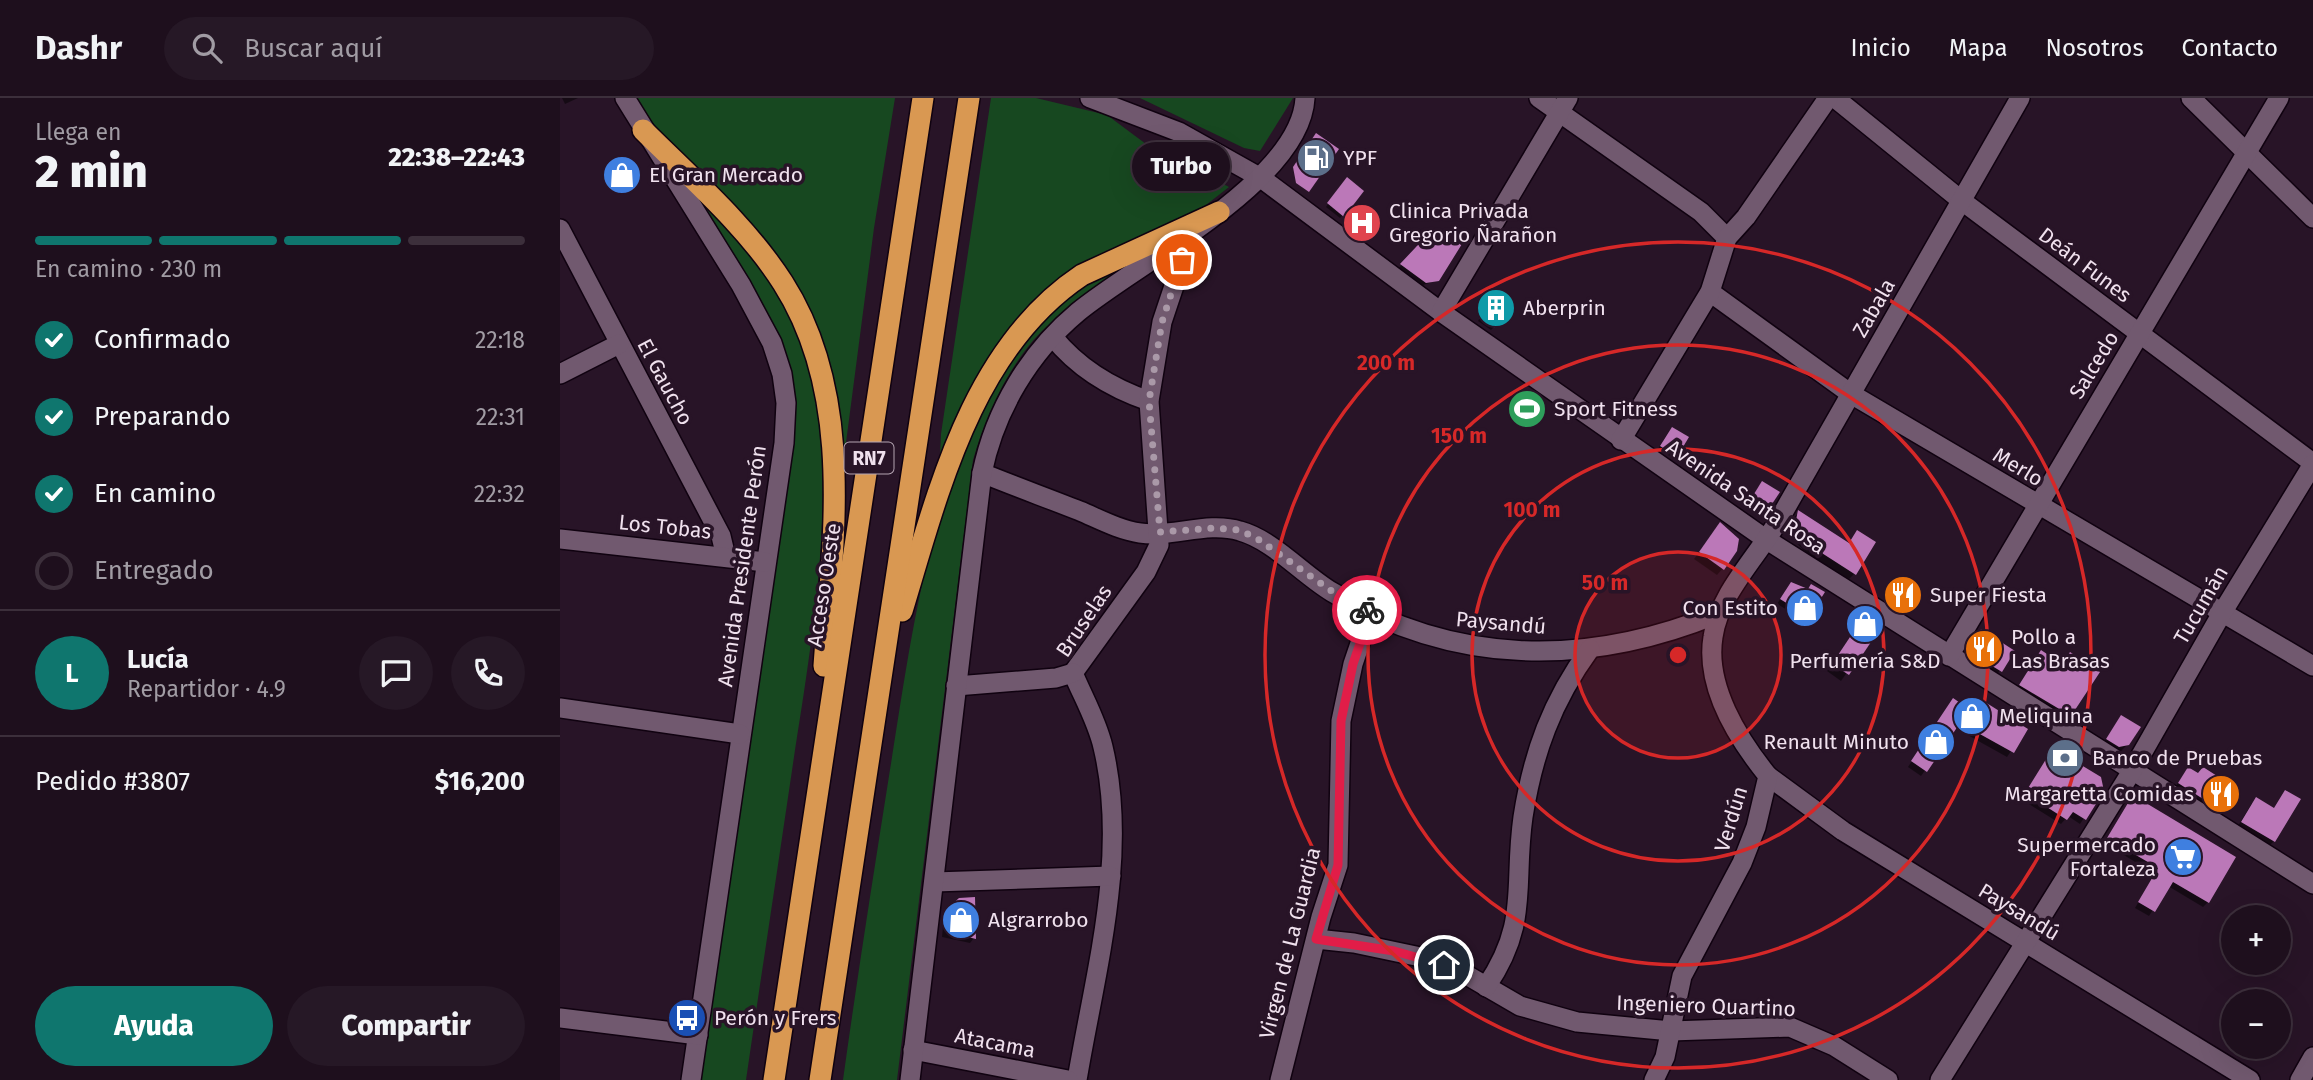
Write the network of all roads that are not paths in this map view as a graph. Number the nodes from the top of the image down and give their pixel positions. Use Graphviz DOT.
graph roads {
  1 [pos="625,98"];
  2 [pos="923,98"];
  3 [pos="969,98"];
  4 [pos="1090,98"];
  5 [pos="1539,98"];
  6 [pos="1828,98"];
  7 [pos="1835,98"];
  8 [pos="2020,98"];
  9 [pos="2191,98"];
  10 [pos="2279,98"];
  11 [pos="1307,99"];
  12 [pos="1563,106"];
  13 [pos="643,130"];
  14 [pos="2247,152"];
  15 [pos="1261,178"];
  16 [pos="1962,201"];
  17 [pos="1219,212"];
  18 [pos="2313,218"];
  19 [pos="560,229"];
  20 [pos="1191,235"];
  21 [pos="1727,238"];
  22 [pos="1710,292"];
  23 [pos="1441,312"];
  24 [pos="2139,334"];
  25 [pos="1053,337"];
  26 [pos="619,344"];
  27 [pos="560,374"];
  28 [pos="1851,394"];
  29 [pos="1149,401"];
  30 [pos="1621,440"];
  31 [pos="2313,463"];
  32 [pos="982,473"];
  33 [pos="2038,505"];
  34 [pos="1160,532"];
  35 [pos="560,539"];
  36 [pos="1767,540"];
  37 [pos="726,557"];
  38 [pos="765,562"];
  39 [pos="1371,611"];
  40 [pos="2222,613"];
  41 [pos="1717,614"];
  42 [pos="1590,649"];
  43 [pos="1949,656"];
  44 [pos="2313,666"];
  45 [pos="1073,673"];
  46 [pos="880,683"];
  47 [pos="956,686"];
  48 [pos="560,708"];
  49 [pos="740,734"];
  50 [pos="2132,771"];
  51 [pos="1768,776"];
  52 [pos="813,817"];
  53 [pos="1111,876"];
  54 [pos="934,882"];
  55 [pos="2313,884"];
  56 [pos="1316,939"];
  57 [pos="2026,943"];
  58 [pos="1486,987"];
  59 [pos="560,1018"];
  60 [pos="1671,1031"];
  61 [pos="698,1035"];
  62 [pos="913,1050"];
  63 [pos="2313,1057"];
  64 [pos="691,1080"];
  65 [pos="774,1080"];
  66 [pos="820,1080"];
  67 [pos="910,1080"];
  68 [pos="1068,1080"];
  69 [pos="1077,1080"];
  70 [pos="1280,1080"];
  71 [pos="1654,1080"];
  72 [pos="1888,1080"];
  73 [pos="1940,1080"];
  74 [pos="2250,1080"];
  75 [pos="2300,1080"];
  1 -- 13 [label="street, Avenida Presidente Perón"];
  2 -- 52 [label="highway, Acceso Oeste / RN7"];
  3 -- 46 [label="highway, RN7"];
  4 -- 15 [label="street, Avenida Santa Rosa"];
  5 -- 12 [label="street"];
  6 -- 21 [label="street"];
  7 -- 16 [label="street, Deán Funes"];
  8 -- 16 [label="street, Zabala"];
  9 -- 14 [label="street"];
  10 -- 14 [label="street, Salcedo"];
  11 -- 15 [label="street"];
  12 -- 21 [label="street"];
  12 -- 23 [label="street"];
  13 -- 38 [label="street, Avenida Presidente Perón"];
  13 -- 52 [label="highway"];
  14 -- 18 [label="street"];
  14 -- 24 [label="street, Salcedo"];
  15 -- 17 [label="street"];
  15 -- 23 [label="street, Avenida Santa Rosa"];
  16 -- 24 [label="street, Deán Funes"];
  16 -- 28 [label="street, Zabala"];
  17 -- 20 [label="street"];
  17 -- 46 [label="highway"];
  19 -- 26 [label="street, El Gaucho"];
  20 -- 25 [label="street"];
  20 -- 29 [label="street, Bruselas"];
  21 -- 22 [label="street"];
  22 -- 28 [label="street, Merlo"];
  22 -- 30 [label="street"];
  23 -- 30 [label="street, Avenida Santa Rosa"];
  24 -- 31 [label="street, Deán Funes"];
  24 -- 33 [label="street, Salcedo"];
  25 -- 29 [label="street"];
  25 -- 32 [label="street"];
  26 -- 27 [label="street"];
  26 -- 37 [label="street, El Gaucho"];
  28 -- 33 [label="street, Merlo"];
  28 -- 36 [label="street, Zabala"];
  29 -- 34 [label="street, Bruselas"];
  30 -- 36 [label="street, Avenida Santa Rosa"];
  31 -- 40 [label="street, Tucumán"];
  32 -- 34 [label="street, Paysandú"];
  32 -- 47 [label="street"];
  33 -- 40 [label="street, Merlo"];
  33 -- 43 [label="street, Salcedo"];
  34 -- 39 [label="street, Paysandú"];
  34 -- 45 [label="street, Bruselas"];
  35 -- 37 [label="street, Los Tobas"];
  36 -- 41 [label="street, Verdún"];
  36 -- 43 [label="street, Avenida Santa Rosa"];
  37 -- 38 [label="street, Los Tobas"];
  38 -- 49 [label="street, Avenida Presidente Perón"];
  39 -- 42 [label="street, Paysandú"];
  39 -- 56 [label="street, Virgen de La Guardia"];
  40 -- 44 [label="street, Merlo"];
  40 -- 50 [label="street, Tucumán"];
  41 -- 42 [label="street, Paysandú"];
  41 -- 51 [label="street, Verdún"];
  42 -- 58 [label="street"];
  43 -- 50 [label="street, Avenida Santa Rosa"];
  45 -- 47 [label="street"];
  45 -- 53 [label="street, Bruselas"];
  46 -- 66 [label="highway, RN7"];
  47 -- 54 [label="street"];
  48 -- 49 [label="street"];
  49 -- 61 [label="street, Avenida Presidente Perón"];
  50 -- 55 [label="street, Avenida Santa Rosa"];
  50 -- 57 [label="street, Tucumán"];
  51 -- 57 [label="street, Paysandú"];
  51 -- 60 [label="street, Verdún"];
  52 -- 65 [label="highway, Acceso Oeste / RN7"];
  53 -- 54 [label="street"];
  53 -- 69 [label="street, Bruselas"];
  54 -- 62 [label="street"];
  56 -- 58 [label="street, Ingeniero Quartino"];
  56 -- 70 [label="street, Virgen de La Guardia"];
  57 -- 73 [label="street, Tucumán"];
  57 -- 74 [label="street, Paysandú"];
  58 -- 60 [label="street, Ingeniero Quartino"];
  59 -- 61 [label="street"];
  60 -- 71 [label="street, Verdún"];
  60 -- 72 [label="street, Ingeniero Quartino"];
  61 -- 64 [label="street, Avenida Presidente Perón"];
  62 -- 67 [label="street"];
  62 -- 68 [label="street, Atacama"];
  63 -- 75 [label="street"];
}
